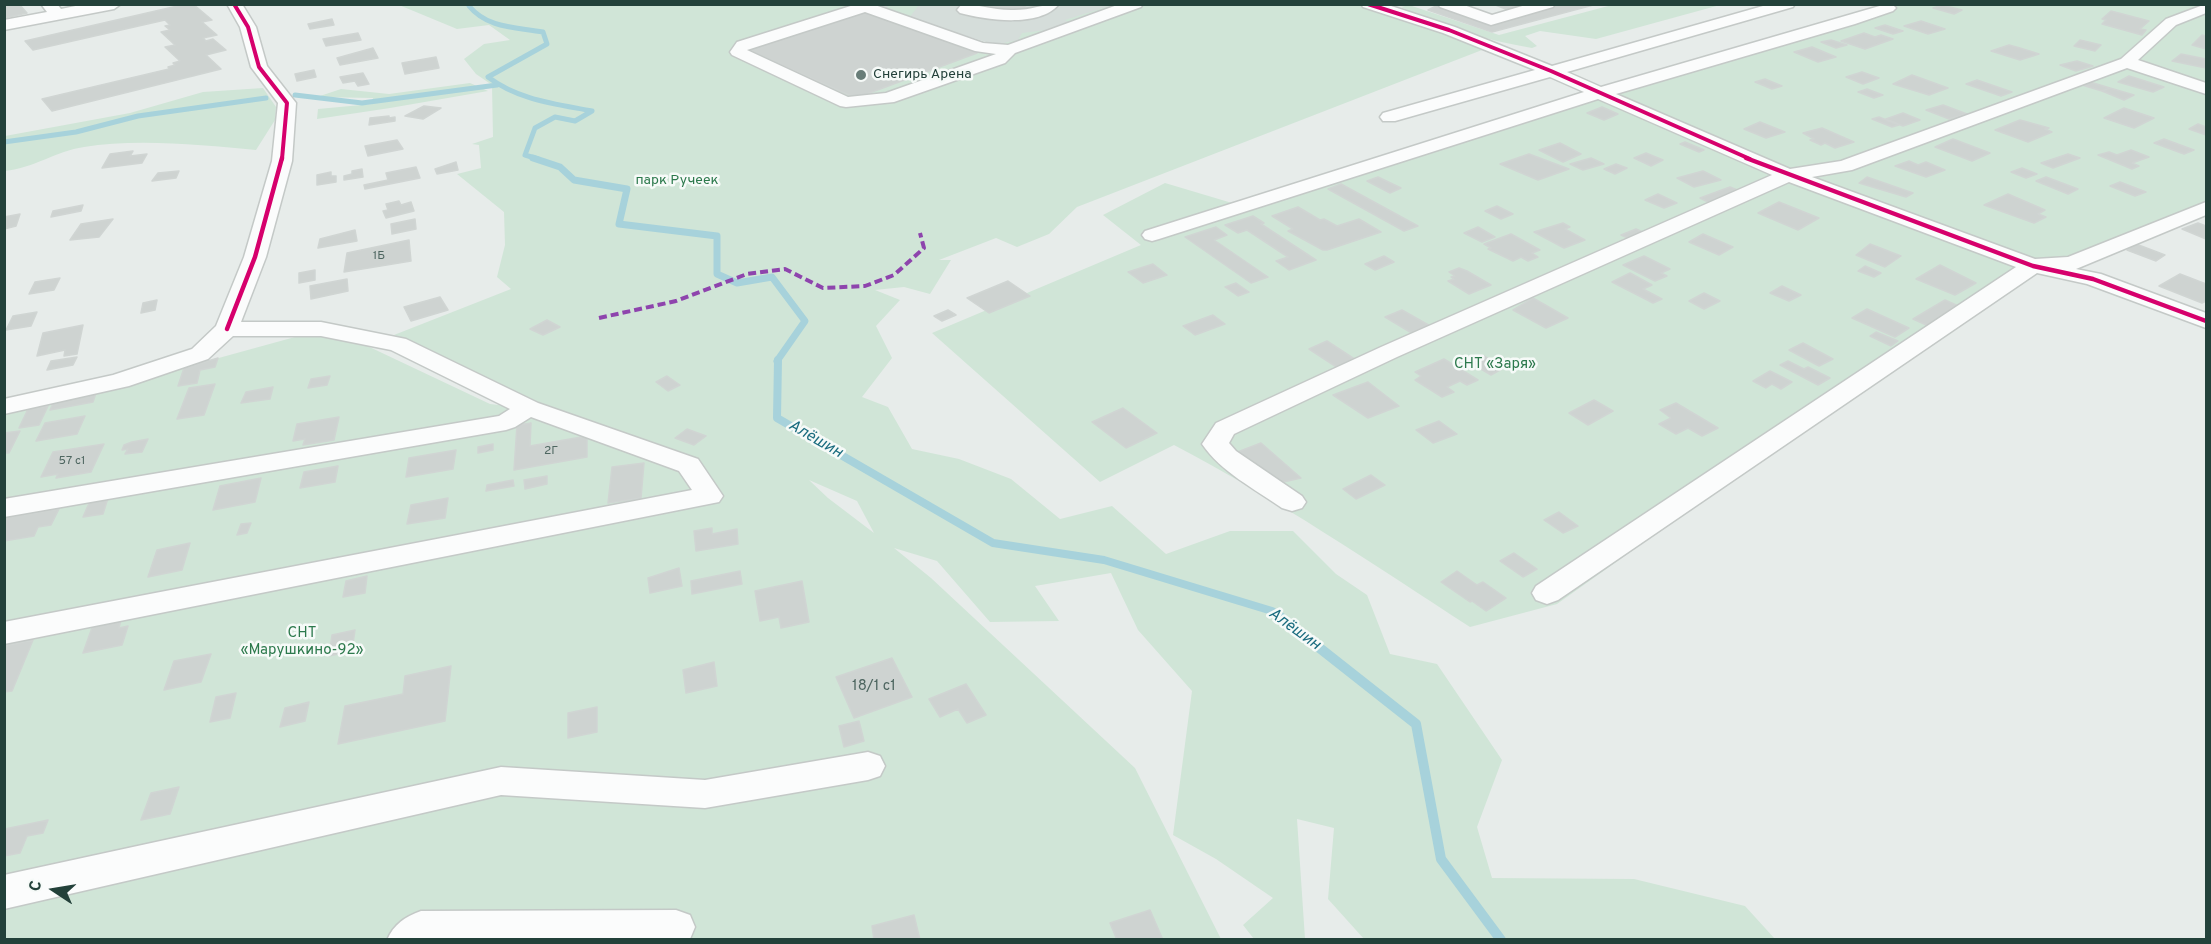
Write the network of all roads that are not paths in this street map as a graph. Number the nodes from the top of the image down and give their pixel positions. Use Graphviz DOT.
graph roads {
  1 [pos="114,4"];
  2 [pos="234,4"];
  3 [pos="970,4"];
  4 [pos="1052,4"];
  5 [pos="1136,4"];
  6 [pos="1445,4"];
  7 [pos="1481,4"];
  8 [pos="1548,4"];
  9 [pos="1383,6"];
  10 [pos="1787,8"];
  11 [pos="1888,8"];
  12 [pos="2206,8"];
  13 [pos="53,9"];
  14 [pos="1511,14"];
  15 [pos="1819,15"];
  16 [pos="1850,21"];
  17 [pos="4,25"];
  18 [pos="1008,50"];
  19 [pos="2127,62"];
  20 [pos="1551,71"];
  21 [pos="2206,89"];
  22 [pos="1600,93"];
  23 [pos="1389,117"];
  24 [pos="1788,175"];
  25 [pos="2206,208"];
  26 [pos="1152,235"];
  27 [pos="2033,266"];
  28 [pos="2206,321"];
  29 [pos="227,329"];
  30 [pos="4,407"];
  31 [pos="529,408"];
  32 [pos="1292,502"];
  33 [pos="4,508"];
  34 [pos="1547,593"];
  35 [pos="4,633"];
  36 [pos="867,766"];
  37 [pos="4,892"];
  38 [pos="676,927"];
  39 [pos="406,939"];
  1 -- 13 [label="street"];
  2 -- 29 [label="street"];
  3 -- 4 [label="street"];
  5 -- 18 [label="street"];
  6 -- 14 [label="street"];
  7 -- 14 [label="street"];
  8 -- 14 [label="street"];
  9 -- 20 [label="street"];
  10 -- 20 [label="street"];
  11 -- 16 [label="street"];
  12 -- 19 [label="street"];
  13 -- 17 [label="street"];
  15 -- 16 [label="street"];
  16 -- 22 [label="street"];
  18 -- 18 [label="street"];
  19 -- 21 [label="street"];
  19 -- 24 [label="street"];
  20 -- 22 [label="street"];
  20 -- 23 [label="street"];
  22 -- 24 [label="street"];
  22 -- 26 [label="street"];
  24 -- 27 [label="street"];
  24 -- 32 [label="street"];
  25 -- 27 [label="street"];
  27 -- 28 [label="street"];
  27 -- 34 [label="street"];
  29 -- 30 [label="street"];
  29 -- 31 [label="street"];
  31 -- 33 [label="street"];
  31 -- 35 [label="street"];
  36 -- 37 [label="street"];
  38 -- 39 [label="street"];
}
